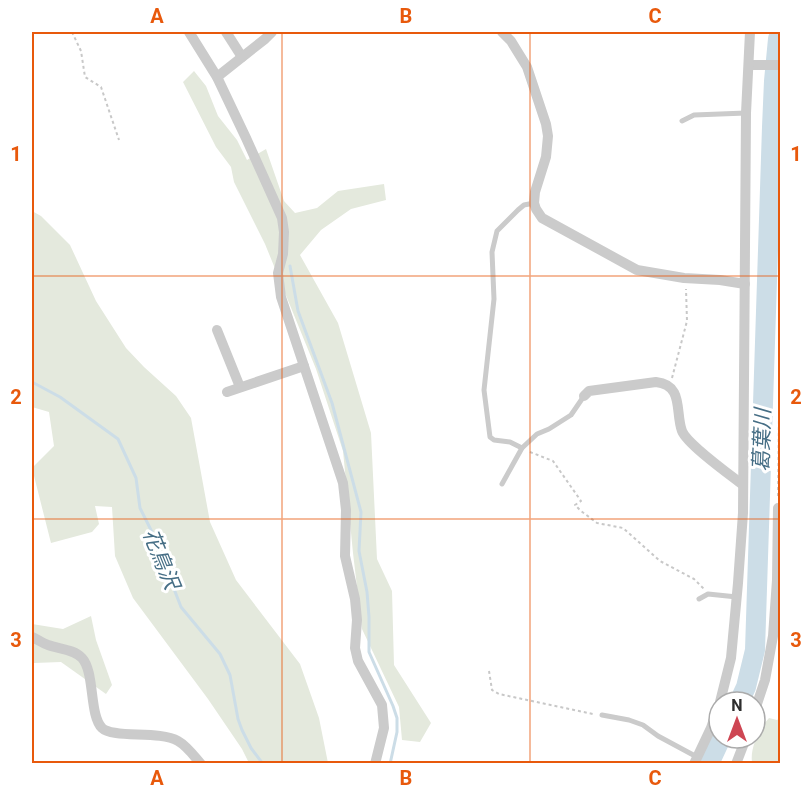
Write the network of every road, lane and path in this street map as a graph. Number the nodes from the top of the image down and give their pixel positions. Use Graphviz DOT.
graph roads {
  1 [pos="72,32"];
  2 [pos="189,32"];
  3 [pos="226,32"];
  4 [pos="272,32"];
  5 [pos="502,32"];
  6 [pos="749,32"];
  7 [pos="242,57"];
  8 [pos="752,65"];
  9 [pos="780,65"];
  10 [pos="217,77"];
  11 [pos="746,113"];
  12 [pos="682,121"];
  13 [pos="119,140"];
  14 [pos="534,203"];
  15 [pos="684,278"];
  16 [pos="745,284"];
  17 [pos="217,330"];
  18 [pos="304,366"];
  19 [pos="240,387"];
  20 [pos="670,387"];
  21 [pos="780,389"];
  22 [pos="227,392"];
  23 [pos="584,396"];
  24 [pos="522,448"];
  25 [pos="502,484"];
  26 [pos="743,485"];
  27 [pos="779,508"];
  28 [pos="708,594"];
  29 [pos="737,597"];
  30 [pos="699,599"];
  31 [pos="32,637"];
  32 [pos="489,671"];
  33 [pos="722,690"];
  34 [pos="762,690"];
  35 [pos="602,716"];
  36 [pos="707,736"];
  37 [pos="695,760"];
  38 [pos="201,764"];
  39 [pos="375,764"];
  1 -- 13 [label="path"];
  2 -- 10 [label="street"];
  3 -- 7 [label="street"];
  4 -- 7 [label="street"];
  5 -- 14 [label="street"];
  6 -- 8 [label="street"];
  7 -- 10 [label="street"];
  8 -- 9 [label="street"];
  8 -- 11 [label="street"];
  10 -- 18 [label="street"];
  11 -- 12 [label="lane"];
  11 -- 16 [label="street"];
  14 -- 15 [label="street"];
  14 -- 24 [label="lane"];
  15 -- 16 [label="street"];
  15 -- 20 [label="path"];
  16 -- 26 [label="street"];
  17 -- 19 [label="street"];
  18 -- 19 [label="street"];
  18 -- 39 [label="street"];
  19 -- 22 [label="street"];
  20 -- 23 [label="street"];
  20 -- 26 [label="street"];
  21 -- 27 [label="path"];
  23 -- 24 [label="lane"];
  24 -- 25 [label="lane"];
  24 -- 28 [label="path"];
  26 -- 29 [label="street"];
  27 -- 34 [label="street"];
  28 -- 29 [label="lane"];
  28 -- 30 [label="lane"];
  29 -- 33 [label="street"];
  31 -- 38 [label="street"];
  32 -- 35 [label="path"];
  35 -- 37 [label="lane"];
  36 -- 37 [label="street"];
}
